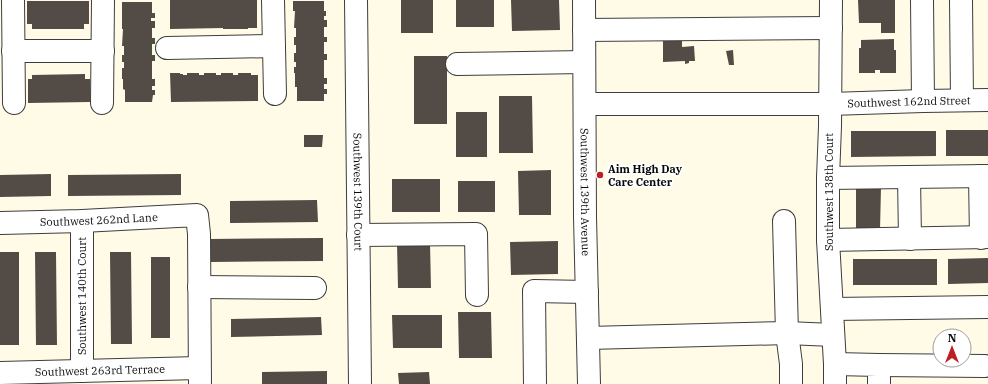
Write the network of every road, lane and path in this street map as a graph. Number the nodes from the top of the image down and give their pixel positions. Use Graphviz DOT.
graph roads {
  1 [pos="13,0"];
  2 [pos="104,0"];
  3 [pos="273,0"];
  4 [pos="356,0"];
  5 [pos="584,0"];
  6 [pos="831,0"];
  7 [pos="922,0"];
  8 [pos="961,0"];
  9 [pos="831,28"];
  10 [pos="584,30"];
  11 [pos="274,46"];
  12 [pos="167,48"];
  13 [pos="14,51"];
  14 [pos="103,51"];
  15 [pos="584,62"];
  16 [pos="457,64"];
  17 [pos="275,94"];
  18 [pos="962,100"];
  19 [pos="988,100"];
  20 [pos="923,101"];
  21 [pos="14,103"];
  22 [pos="102,103"];
  23 [pos="585,104"];
  24 [pos="830,104"];
  25 [pos="984,176"];
  26 [pos="828,178"];
  27 [pos="909,178"];
  28 [pos="82,221"];
  29 [pos="784,221"];
  30 [pos="0,223"];
  31 [pos="358,235"];
  32 [pos="984,237"];
  33 [pos="910,238"];
  34 [pos="828,240"];
  35 [pos="199,287"];
  36 [pos="316,288"];
  37 [pos="587,292"];
  38 [pos="477,295"];
  39 [pos="988,307"];
  40 [pos="832,309"];
  41 [pos="787,333"];
  42 [pos="833,335"];
  43 [pos="588,338"];
  44 [pos="985,366"];
  45 [pos="82,371"];
  46 [pos="0,372"];
  47 [pos="835,374"];
  48 [pos="879,374"];
  49 [pos="200,376"];
  50 [pos="360,384"];
  51 [pos="535,384"];
  52 [pos="589,384"];
  53 [pos="791,384"];
  1 -- 13 [label="street"];
  2 -- 14 [label="street"];
  3 -- 11 [label="street"];
  4 -- 31 [label="street, Southwest 139th Court"];
  5 -- 10 [label="street, Southwest 139th Avenue"];
  6 -- 9 [label="street, Southwest 138th Court"];
  7 -- 20 [label="street"];
  8 -- 18 [label="street"];
  9 -- 10 [label="street"];
  9 -- 24 [label="street, Southwest 138th Court"];
  10 -- 15 [label="street, Southwest 139th Avenue"];
  11 -- 12 [label="street"];
  11 -- 17 [label="street"];
  13 -- 14 [label="street"];
  13 -- 21 [label="street"];
  14 -- 22 [label="street"];
  15 -- 16 [label="street"];
  15 -- 23 [label="street, Southwest 139th Avenue"];
  18 -- 19 [label="street, Southwest 162nd Street"];
  18 -- 20 [label="street, Southwest 162nd Street"];
  20 -- 24 [label="street, Southwest 162nd Street"];
  23 -- 24 [label="street, Southwest 162nd Street"];
  23 -- 37 [label="street, Southwest 139th Avenue"];
  24 -- 26 [label="street, Southwest 138th Court"];
  25 -- 27 [label="street"];
  25 -- 32 [label="street"];
  26 -- 27 [label="street"];
  26 -- 34 [label="street, Southwest 138th Court"];
  27 -- 33 [label="street"];
  28 -- 30 [label="street, Southwest 262nd Lane"];
  28 -- 35 [label="street, Southwest 262nd Lane"];
  28 -- 45 [label="street, Southwest 140th Court"];
  29 -- 41 [label="street"];
  31 -- 38 [label="street"];
  31 -- 50 [label="street, Southwest 139th Court"];
  32 -- 33 [label="street"];
  33 -- 34 [label="street"];
  34 -- 40 [label="street, Southwest 138th Court"];
  35 -- 36 [label="street"];
  35 -- 49 [label="street"];
  37 -- 43 [label="street, Southwest 139th Avenue"];
  37 -- 51 [label="street"];
  39 -- 40 [label="street"];
  40 -- 42 [label="street, Southwest 138th Court"];
  41 -- 42 [label="street"];
  41 -- 43 [label="street"];
  41 -- 53 [label="street"];
  42 -- 47 [label="street, Southwest 138th Court"];
  43 -- 52 [label="street, Southwest 139th Avenue"];
  44 -- 48 [label="street"];
  45 -- 46 [label="street, Southwest 263rd Terrace"];
  45 -- 49 [label="street, Southwest 263rd Terrace"];
  47 -- 48 [label="street"];
}
